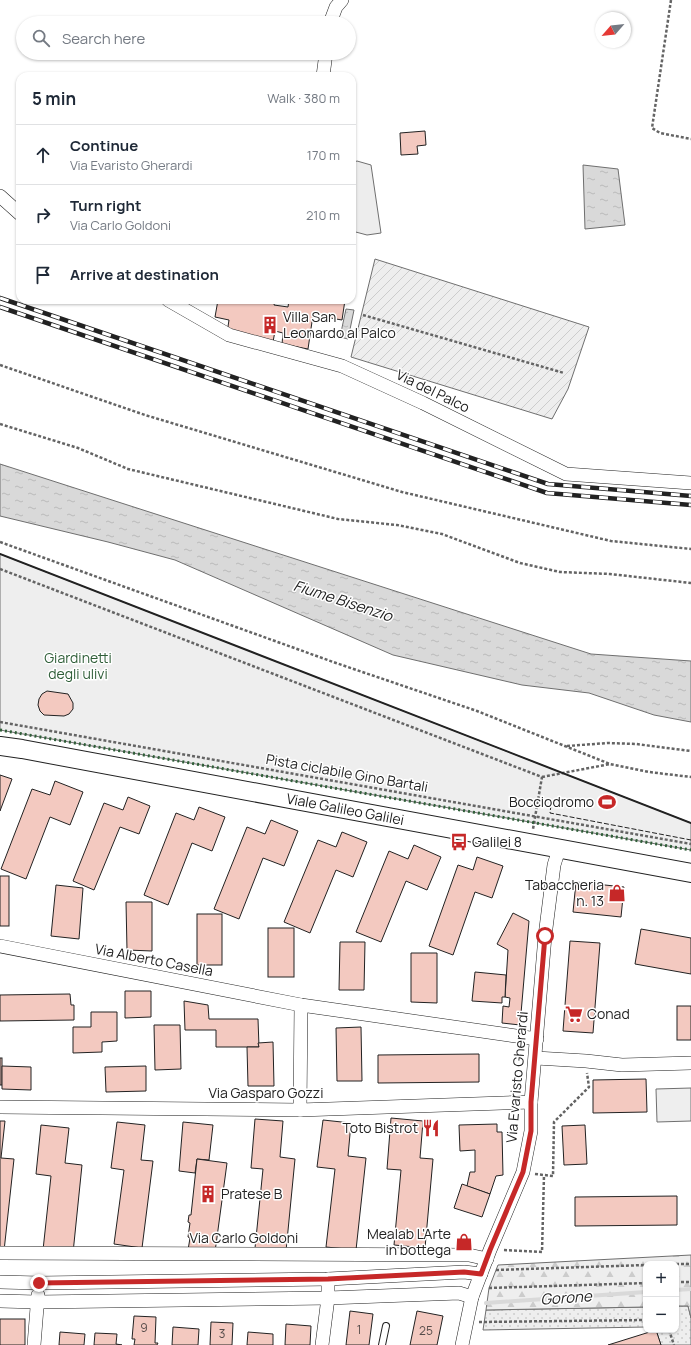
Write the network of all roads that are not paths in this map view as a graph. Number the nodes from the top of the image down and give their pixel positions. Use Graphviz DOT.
graph roads {
  1 [pos="342,0"];
  2 [pos="333,16"];
  3 [pos="325,60"];
  4 [pos="324,72"];
  5 [pos="0,196"];
  6 [pos="16,210"];
  7 [pos="175,304"];
  8 [pos="691,483"];
  9 [pos="0,746"];
  10 [pos="559,849"];
  11 [pos="691,873"];
  12 [pos="0,946"];
  13 [pos="301,1005"];
  14 [pos="537,1039"];
  15 [pos="536,1058"];
  16 [pos="691,1062"];
  17 [pos="531,1102"];
  18 [pos="0,1107"];
  19 [pos="300,1110"];
  20 [pos="0,1253"];
  21 [pos="485,1263"];
  22 [pos="328,1279"];
  23 [pos="0,1282"];
  24 [pos="39,1283"];
  25 [pos="474,1292"];
  26 [pos="328,1298"];
  27 [pos="0,1301"];
  28 [pos="37,1302"];
  29 [pos="386,1326"];
  30 [pos="34,1345"];
  31 [pos="322,1345"];
  32 [pos="382,1345"];
  33 [pos="462,1345"];
  1 -- 2 [label="street"];
  3 -- 4 [label="street"];
  5 -- 6 [label="street"];
  7 -- 8 [label="street, Via del Palco"];
  9 -- 10 [label="main road, Viale Galileo Galilei"];
  10 -- 11 [label="main road, Viale Galileo Galilei"];
  10 -- 14 [label="street, Via Evaristo Gherardi"];
  12 -- 13 [label="street, Via Alberto Casella"];
  13 -- 14 [label="street, Via Alberto Casella"];
  13 -- 19 [label="street"];
  14 -- 15 [label="street, Via Evaristo Gherardi"];
  15 -- 16 [label="street"];
  15 -- 17 [label="street, Via Evaristo Gherardi"];
  17 -- 19 [label="street, Via Gasparo Gozzi"];
  17 -- 21 [label="street, Via Evaristo Gherardi"];
  18 -- 19 [label="street, Via Gasparo Gozzi"];
  20 -- 21 [label="street, Via Carlo Goldoni"];
  21 -- 22 [label="street"];
  21 -- 25 [label="street, Via Evaristo Gherardi"];
  22 -- 24 [label="street"];
  22 -- 26 [label="street"];
  23 -- 24 [label="street"];
  24 -- 28 [label="street"];
  25 -- 26 [label="street"];
  25 -- 33 [label="street, Via Evaristo Gherardi"];
  26 -- 28 [label="street"];
  26 -- 31 [label="street"];
  27 -- 28 [label="street"];
  28 -- 30 [label="street"];
  29 -- 32 [label="lane"];
}
